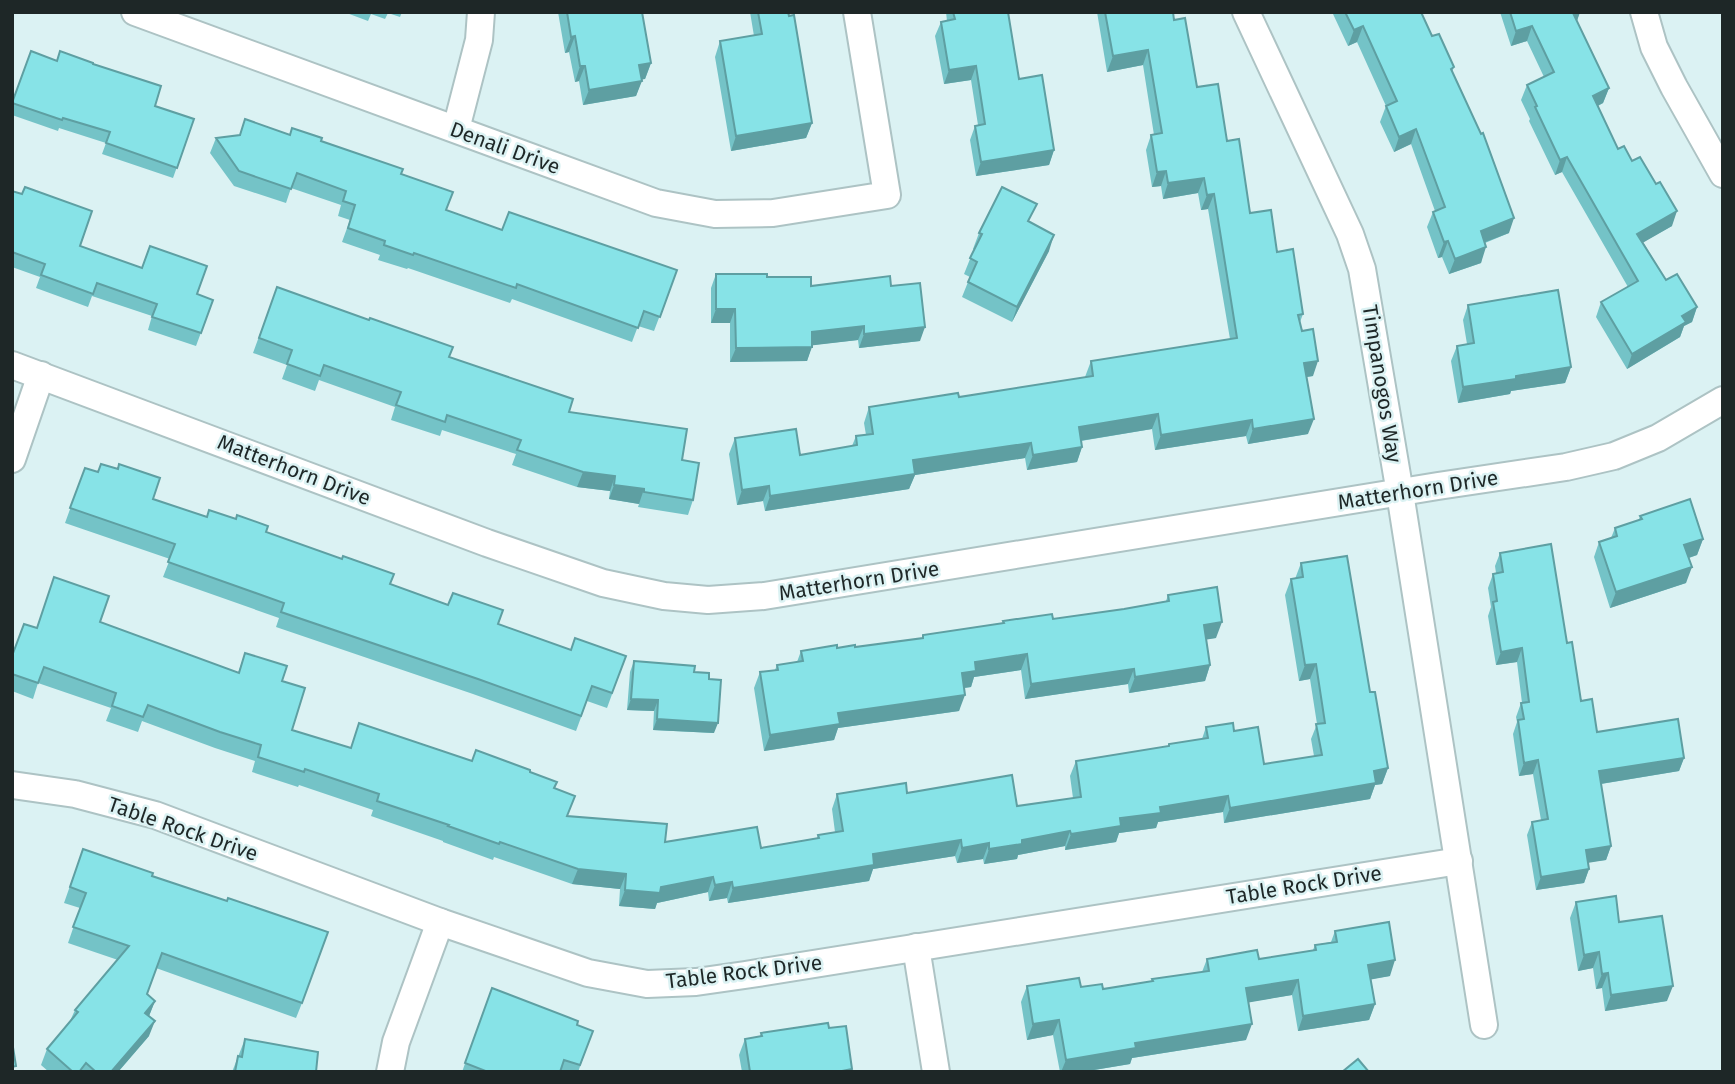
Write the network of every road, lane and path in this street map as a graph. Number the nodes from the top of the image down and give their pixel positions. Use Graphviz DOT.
graph roads {
  1 [pos="135,12"];
  2 [pos="481,12"];
  3 [pos="857,12"];
  4 [pos="1246,12"];
  5 [pos="1644,12"];
  6 [pos="456,129"];
  7 [pos="1723,174"];
  8 [pos="12,365"];
  9 [pos="41,375"];
  10 [pos="1723,400"];
  11 [pos="12,459"];
  12 [pos="1400,493"];
  13 [pos="12,785"];
  14 [pos="1459,861"];
  15 [pos="440,922"];
  16 [pos="916,947"];
  17 [pos="1484,1026"];
  18 [pos="390,1072"];
  19 [pos="936,1072"];
  1 -- 6 [label="street, Denali Drive"];
  2 -- 6 [label="street"];
  3 -- 6 [label="street, Denali Drive"];
  4 -- 12 [label="street, Timpanogos Way"];
  5 -- 7 [label="street"];
  8 -- 9 [label="street, Matterhorn Drive"];
  9 -- 11 [label="street"];
  9 -- 12 [label="street, Matterhorn Drive"];
  10 -- 12 [label="street, Matterhorn Drive"];
  12 -- 14 [label="street, Timpanogos Way"];
  13 -- 15 [label="street, Table Rock Drive"];
  14 -- 16 [label="street, Table Rock Drive"];
  14 -- 17 [label="street, Timpanogos Way"];
  15 -- 16 [label="street, Table Rock Drive"];
  15 -- 18 [label="street"];
  16 -- 19 [label="street"];
}
